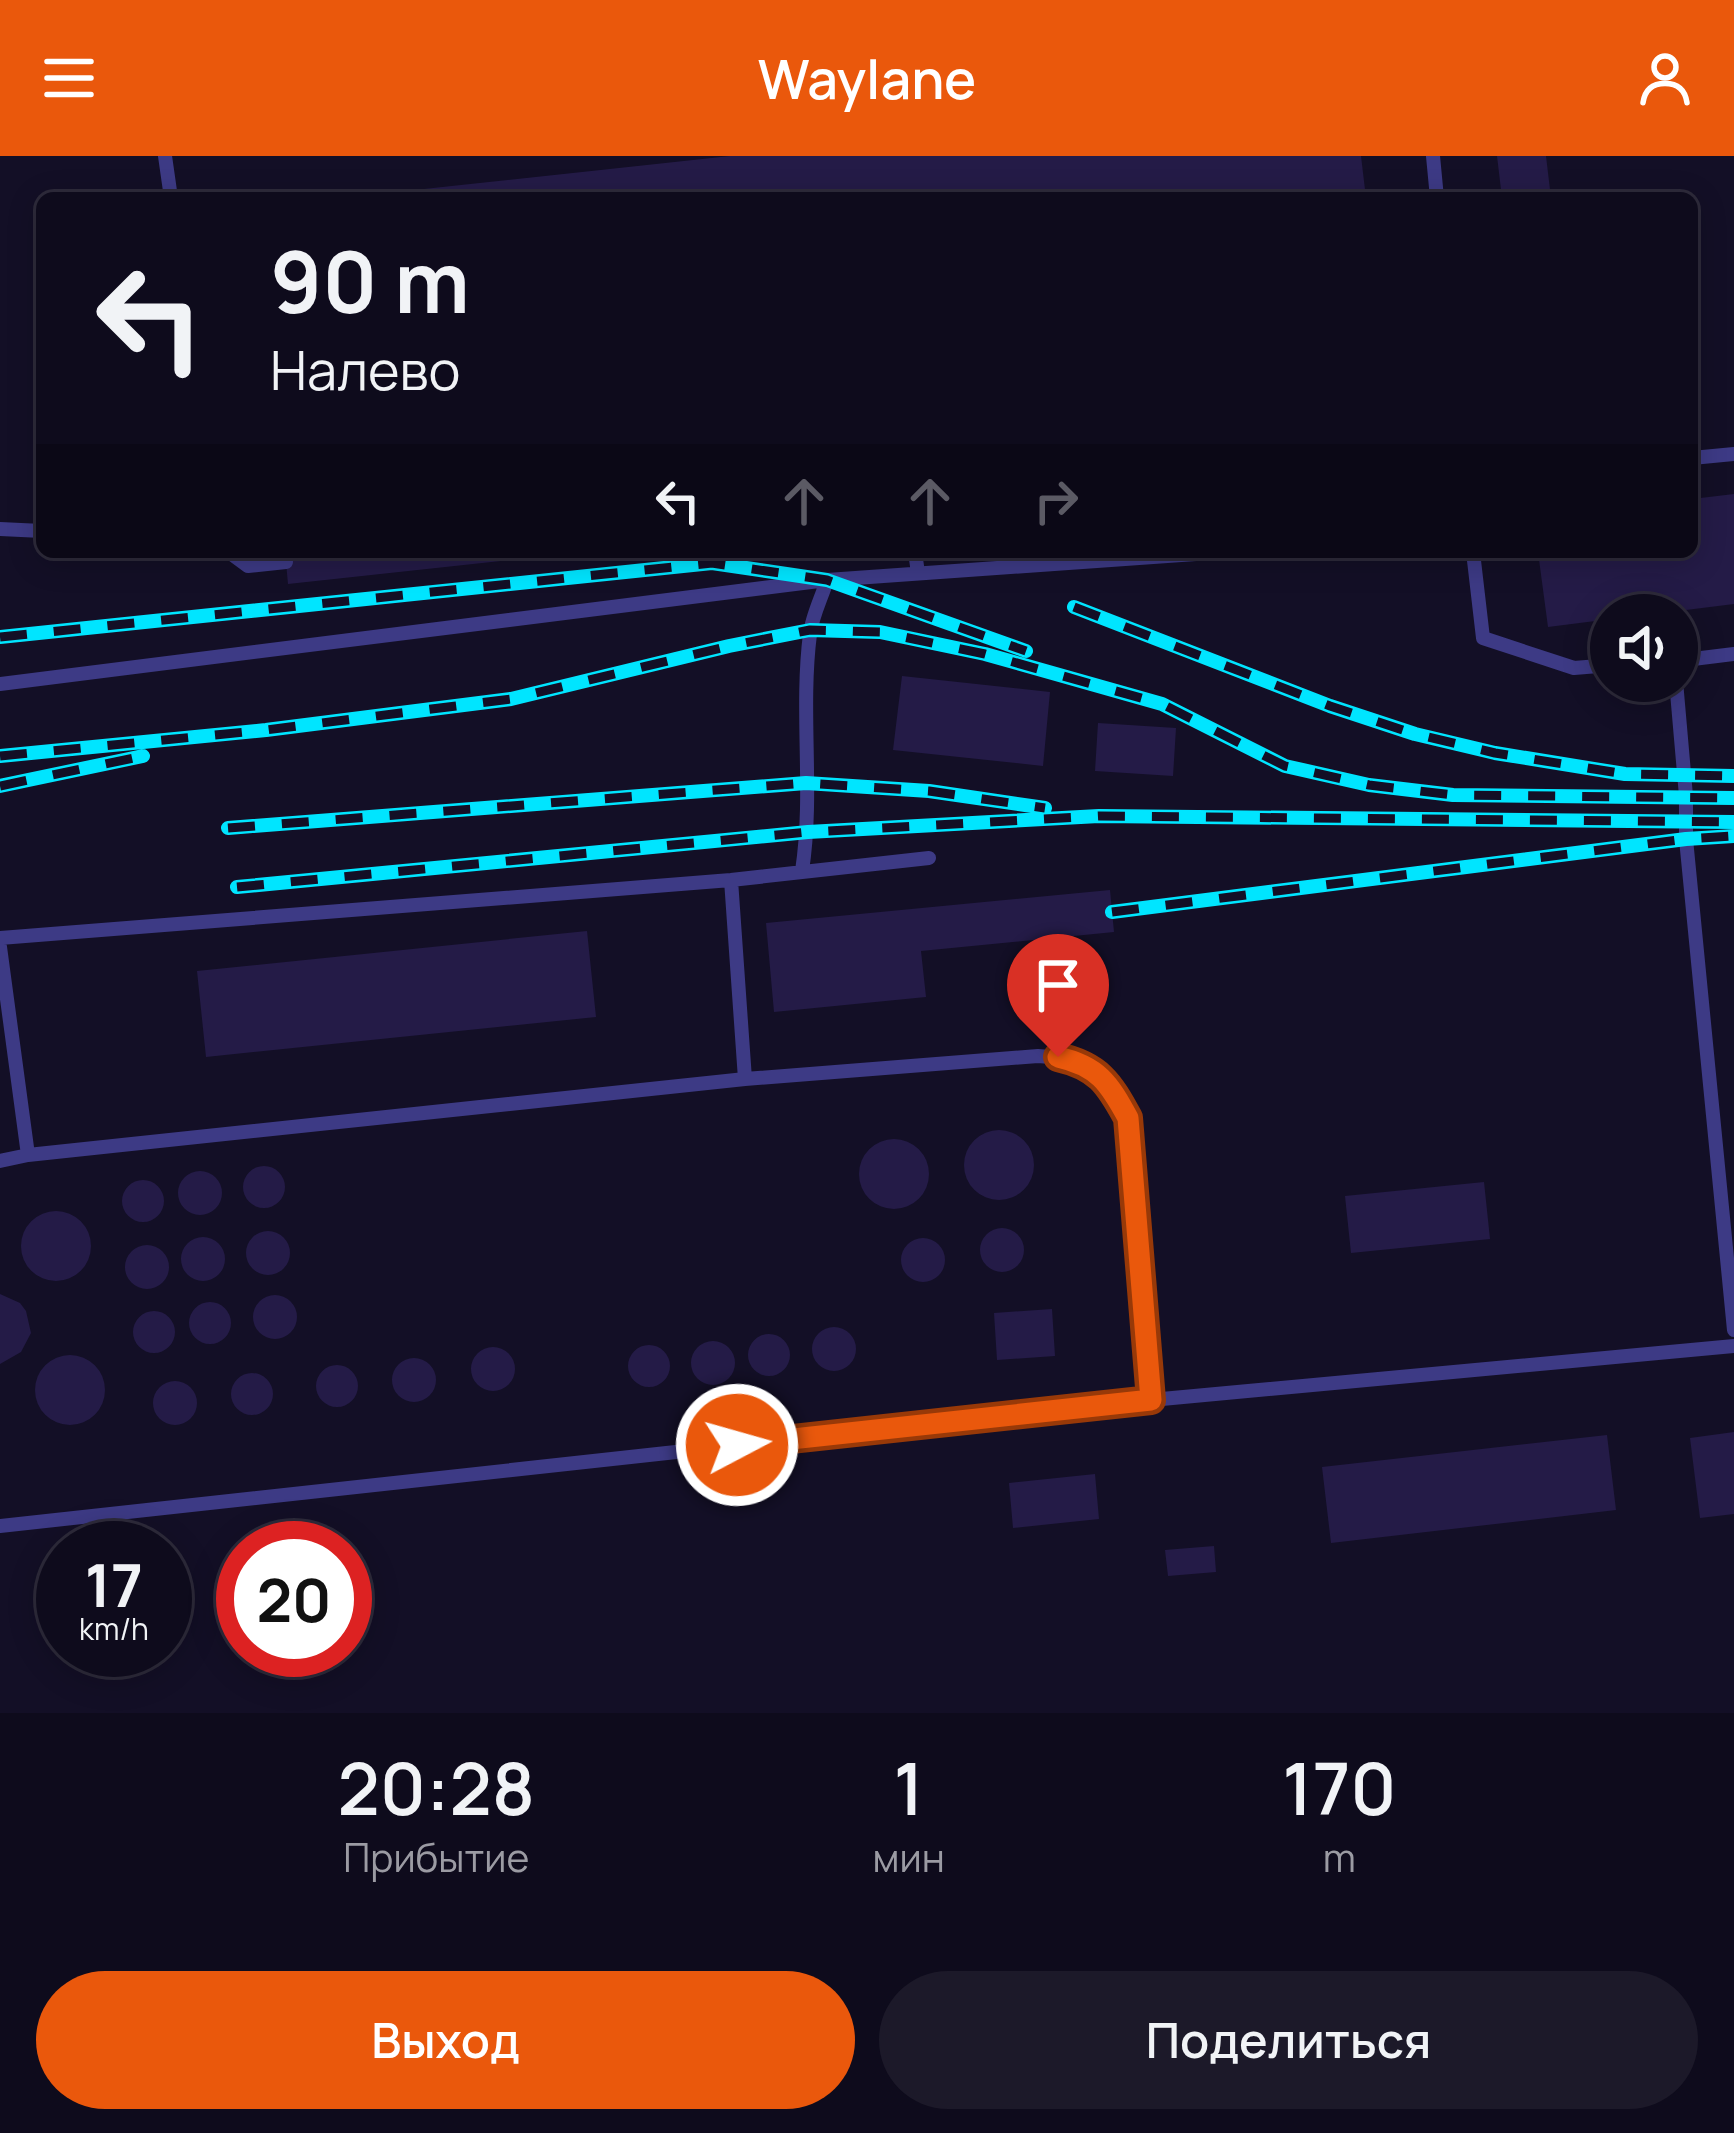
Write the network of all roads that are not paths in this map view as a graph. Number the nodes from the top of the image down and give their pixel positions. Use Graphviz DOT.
graph roads {
  1 [pos="166,156"];
  2 [pos="1433,156"];
  3 [pos="170,192"];
  4 [pos="1436,192"];
  5 [pos="1734,454"];
  6 [pos="1698,457"];
  7 [pos="0,529"];
  8 [pos="36,531"];
  9 [pos="237,558"];
  10 [pos="916,558"];
  11 [pos="1137,558"];
  12 [pos="1474,558"];
  13 [pos="286,562"];
  14 [pos="918,573"];
  15 [pos="827,580"];
  16 [pos="1734,654"];
  17 [pos="1698,658"];
  18 [pos="1590,667"];
  19 [pos="0,683"];
  20 [pos="1678,702"];
  21 [pos="928,858"];
  22 [pos="802,871"];
  23 [pos="731,880"];
  24 [pos="0,943"];
  25 [pos="745,1079"];
  26 [pos="28,1155"];
  27 [pos="0,1161"];
  28 [pos="1734,1330"];
  29 [pos="1734,1346"];
  30 [pos="1151,1400"];
  31 [pos="0,1526"];
  1 -- 3 [label="lane"];
  2 -- 4 [label="lane"];
  5 -- 6 [label="lane"];
  7 -- 8 [label="lane"];
  9 -- 13 [label="lane"];
  10 -- 14 [label="lane"];
  11 -- 14 [label="lane"];
  12 -- 18 [label="lane"];
  14 -- 15 [label="lane"];
  15 -- 19 [label="lane"];
  15 -- 22 [label="lane"];
  16 -- 17 [label="lane"];
  20 -- 28 [label="lane"];
  21 -- 22 [label="lane"];
  22 -- 23 [label="lane"];
  23 -- 24 [label="lane"];
  23 -- 25 [label="lane"];
  24 -- 26 [label="lane"];
  25 -- 26 [label="lane"];
  25 -- 30 [label="lane"];
  26 -- 27 [label="lane"];
  29 -- 30 [label="lane"];
  30 -- 31 [label="lane"];
}
